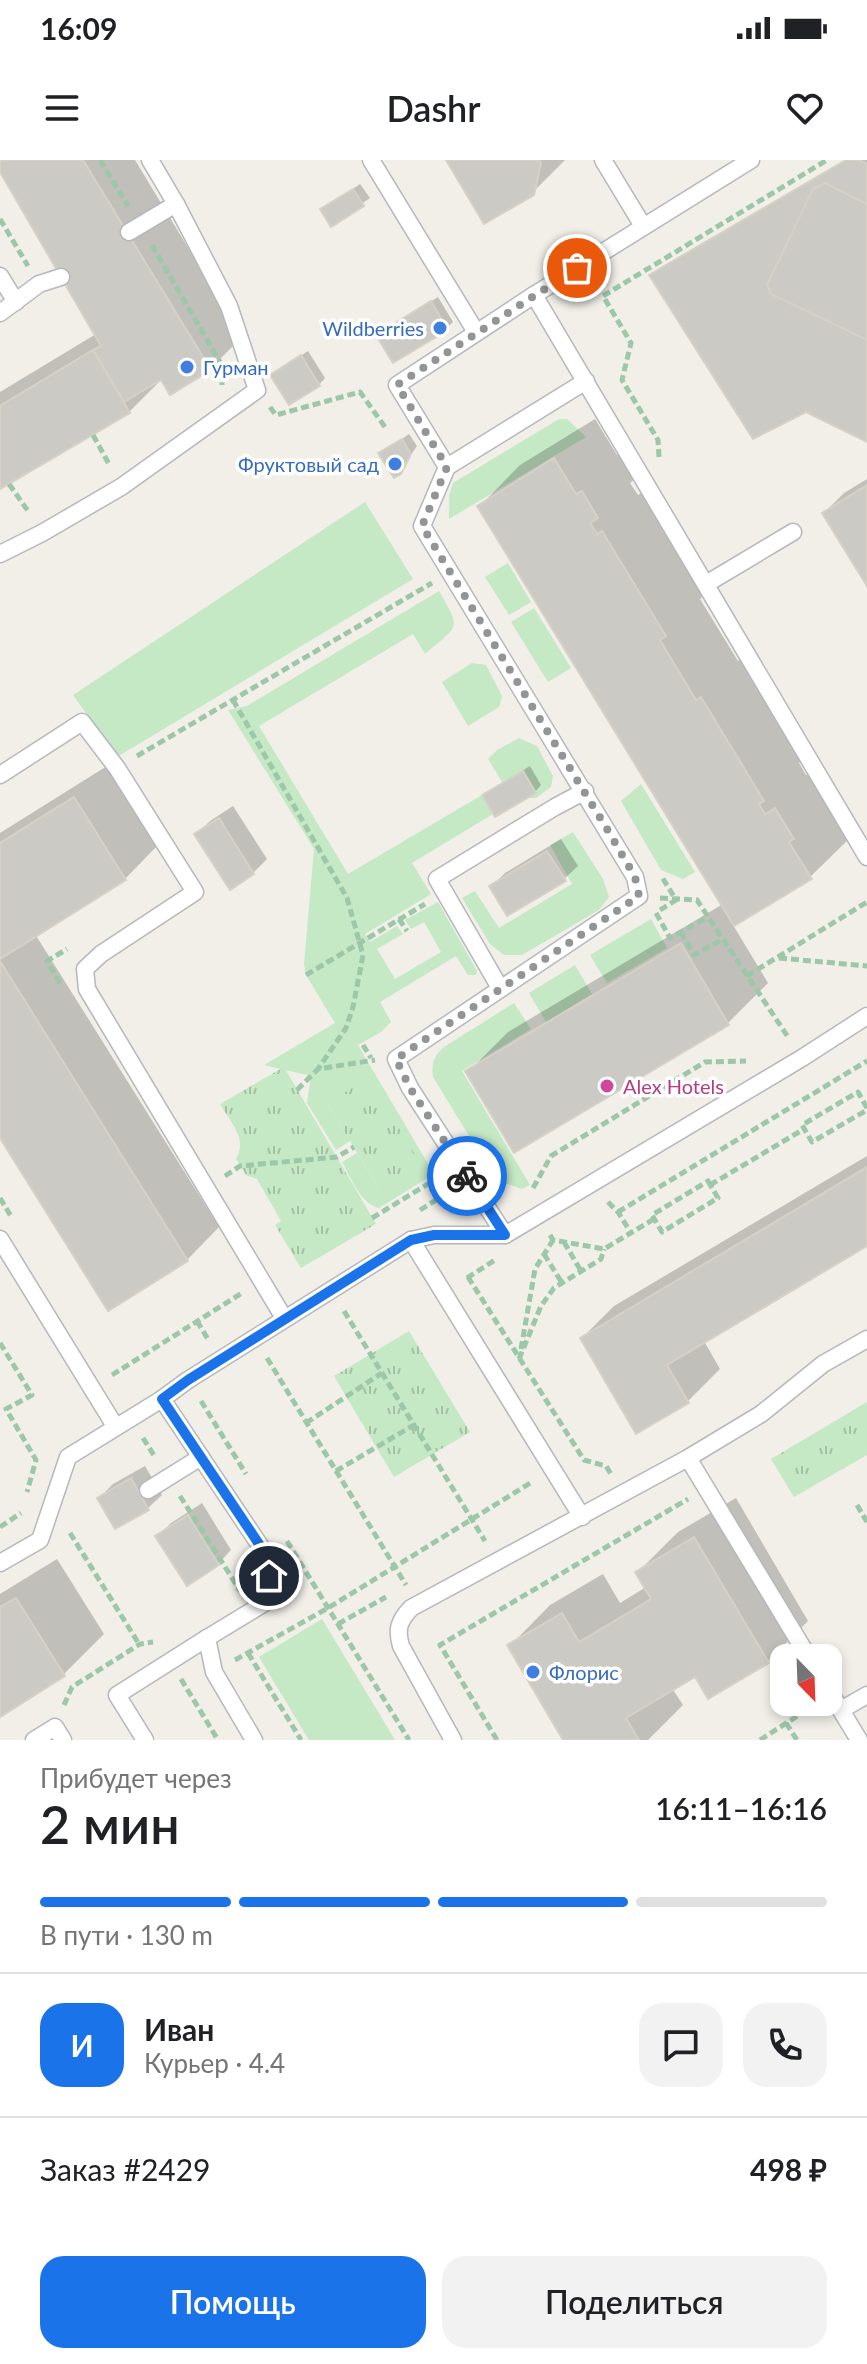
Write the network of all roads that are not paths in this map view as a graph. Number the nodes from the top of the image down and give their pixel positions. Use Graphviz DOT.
graph roads {
  1 [pos="150,160"];
  2 [pos="371,160"];
  3 [pos="603,160"];
  4 [pos="751,160"];
  5 [pos="176,204"];
  6 [pos="643,226"];
  7 [pos="134,229"];
  8 [pos="0,276"];
  9 [pos="61,277"];
  10 [pos="534,295"];
  11 [pos="16,302"];
  12 [pos="0,313"];
  13 [pos="476,332"];
  14 [pos="586,381"];
  15 [pos="447,467"];
  16 [pos="793,532"];
  17 [pos="0,554"];
  18 [pos="706,584"];
  19 [pos="0,775"];
  20 [pos="585,791"];
  21 [pos="867,857"];
  22 [pos="500,988"];
  23 [pos="867,1016"];
  24 [pos="506,1234"];
  25 [pos="0,1239"];
  26 [pos="411,1240"];
  27 [pos="284,1318"];
  28 [pos="867,1339"];
  29 [pos="162,1399"];
  30 [pos="115,1426"];
  31 [pos="201,1457"];
  32 [pos="688,1458"];
  33 [pos="148,1490"];
  34 [pos="582,1517"];
  35 [pos="0,1563"];
  36 [pos="207,1638"];
  37 [pos="801,1644"];
  38 [pos="867,1695"];
  39 [pos="842,1709"];
  40 [pos="842,1712"];
  41 [pos="34,1740"];
  42 [pos="63,1740"];
  43 [pos="145,1740"];
  44 [pos="254,1740"];
  45 [pos="453,1740"];
  46 [pos="859,1740"];
  1 -- 5 [label="lane"];
  2 -- 13 [label="lane"];
  3 -- 6 [label="lane"];
  4 -- 6 [label="lane"];
  5 -- 7 [label="lane"];
  5 -- 17 [label="lane"];
  6 -- 10 [label="lane"];
  8 -- 11 [label="lane"];
  9 -- 11 [label="lane"];
  10 -- 13 [label="lane"];
  10 -- 14 [label="lane"];
  11 -- 12 [label="lane"];
  13 -- 15 [label="lane"];
  14 -- 15 [label="lane"];
  14 -- 18 [label="lane"];
  15 -- 20 [label="lane"];
  16 -- 18 [label="lane"];
  18 -- 21 [label="lane"];
  19 -- 27 [label="lane"];
  20 -- 22 [label="lane"];
  20 -- 22 [label="lane"];
  22 -- 24 [label="lane"];
  23 -- 24 [label="lane"];
  24 -- 26 [label="lane"];
  25 -- 30 [label="lane"];
  26 -- 27 [label="lane"];
  26 -- 34 [label="lane"];
  27 -- 29 [label="lane"];
  28 -- 32 [label="lane"];
  29 -- 30 [label="lane"];
  29 -- 31 [label="lane"];
  30 -- 35 [label="lane"];
  31 -- 33 [label="lane"];
  31 -- 36 [label="lane"];
  32 -- 34 [label="lane"];
  32 -- 37 [label="lane"];
  34 -- 45 [label="lane"];
  36 -- 43 [label="lane"];
  36 -- 44 [label="lane"];
  38 -- 39 [label="lane"];
  40 -- 46 [label="lane"];
  41 -- 42 [label="lane"];
}
